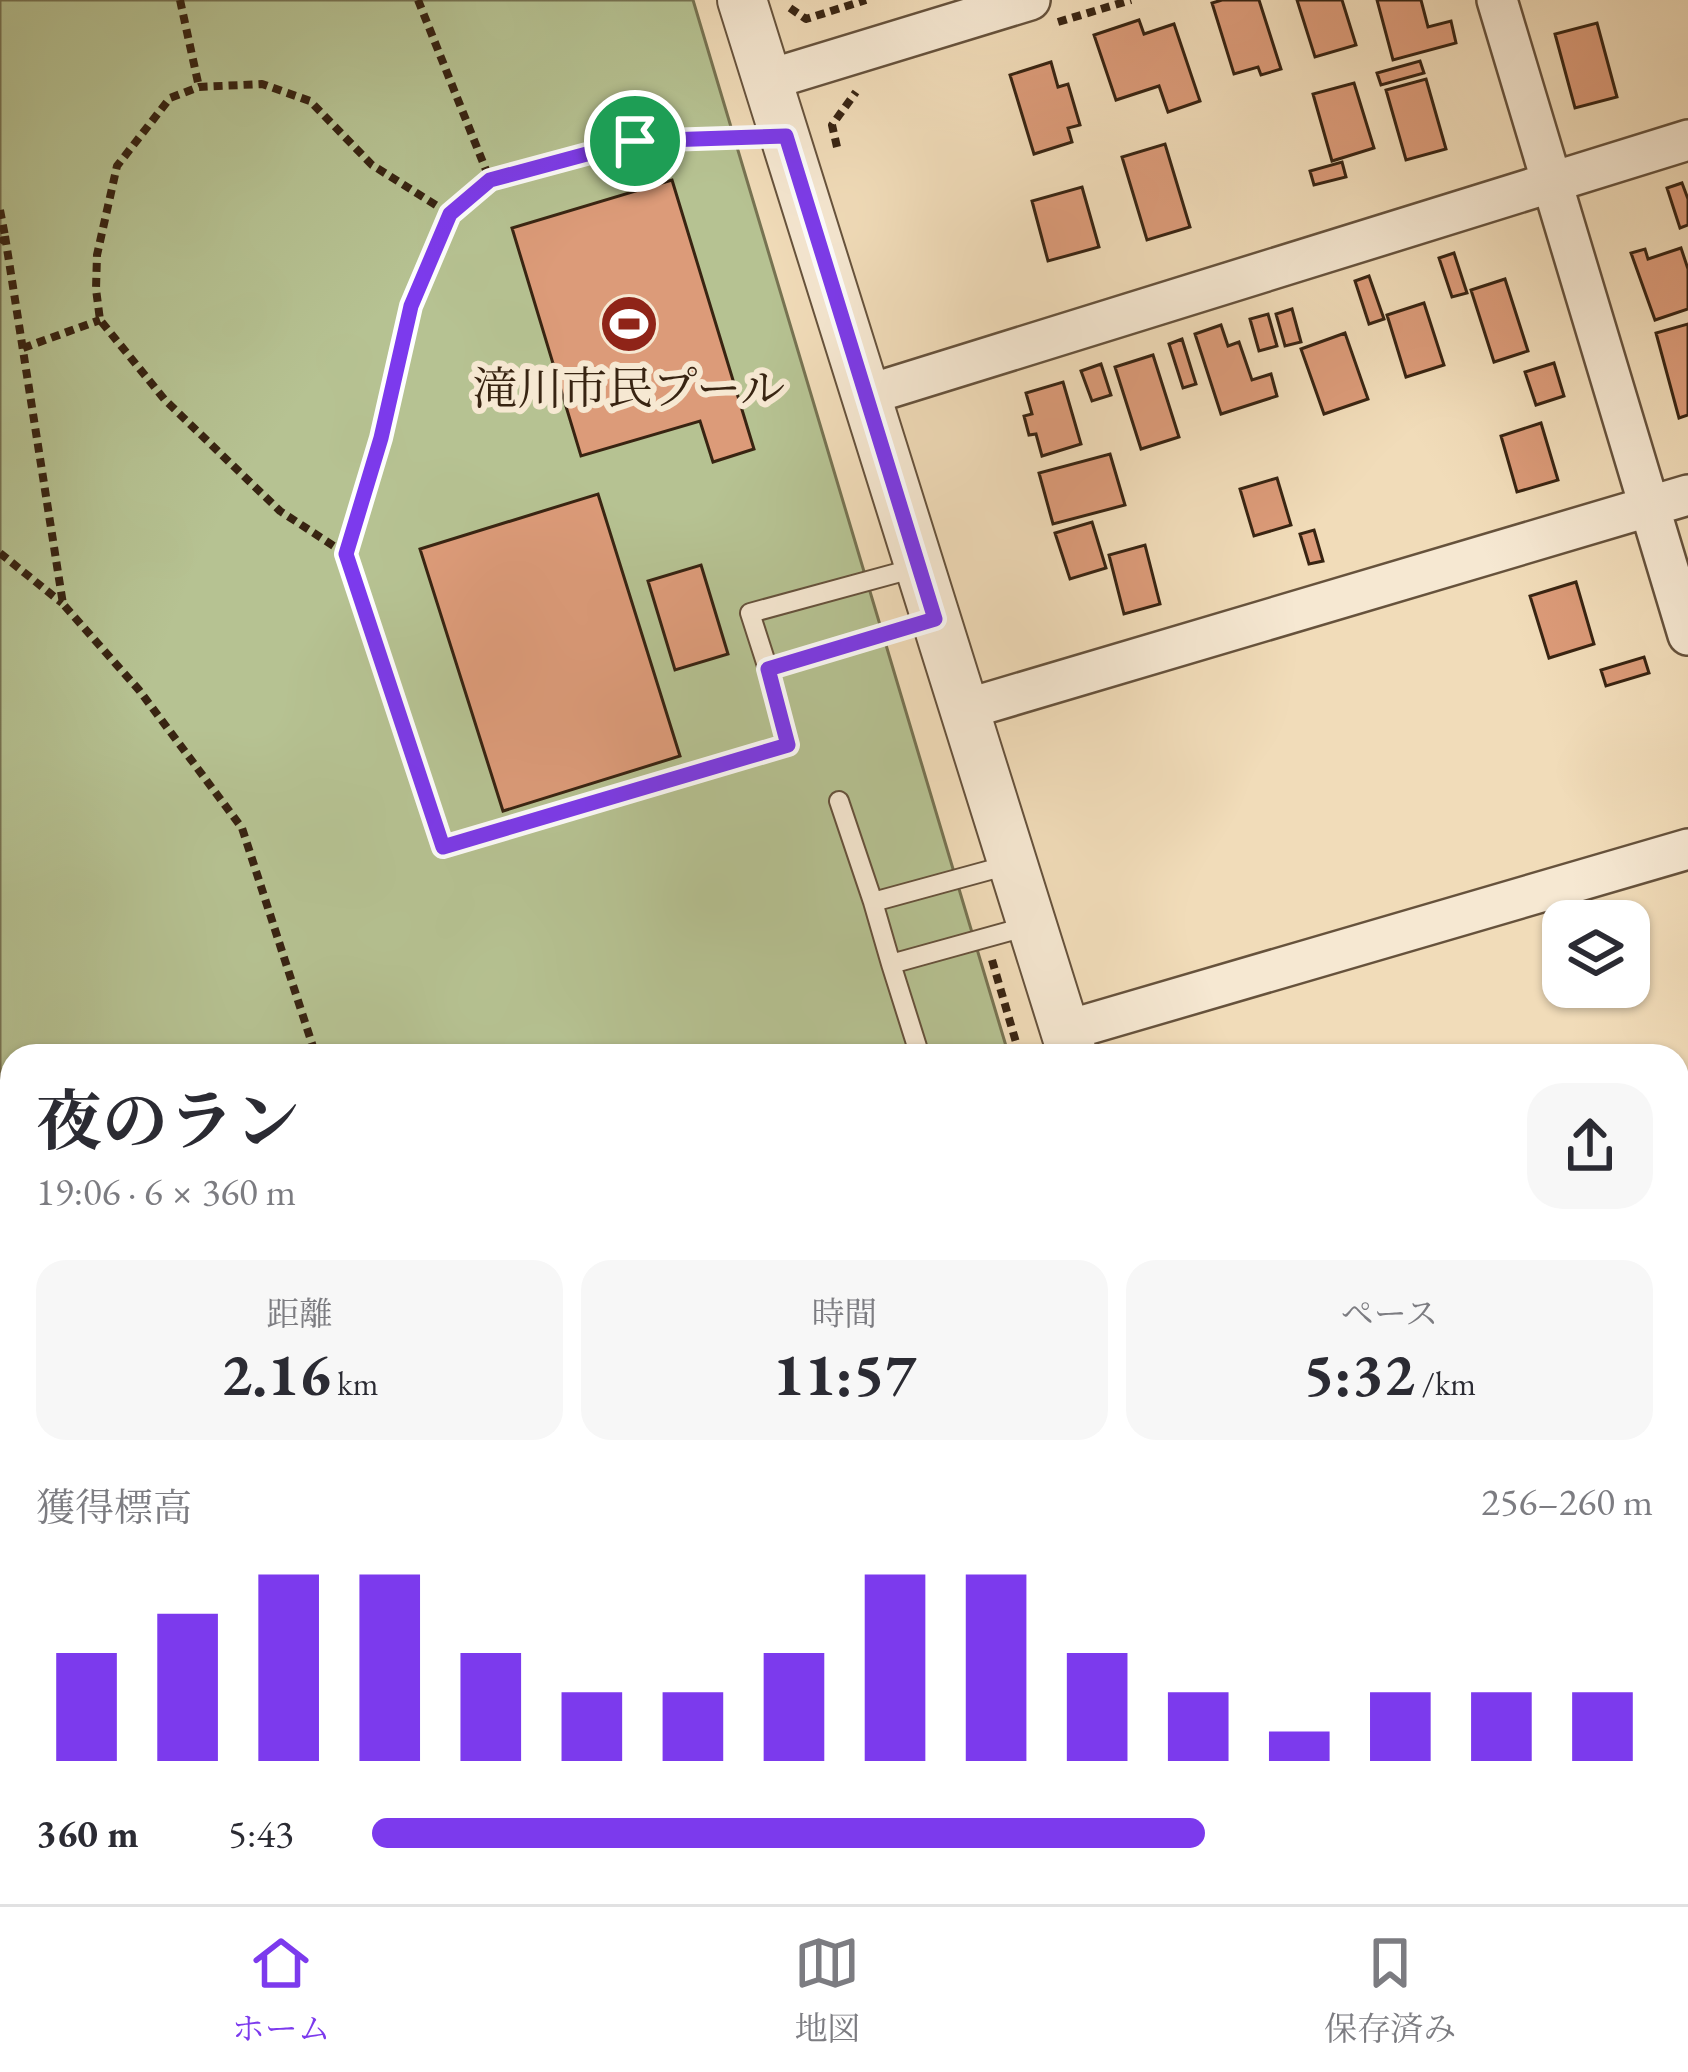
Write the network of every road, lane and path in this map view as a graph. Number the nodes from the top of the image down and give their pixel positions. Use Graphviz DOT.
graph roads {
  1 [pos="180,0"];
  2 [pos="418,0"];
  3 [pos="742,0"];
  4 [pos="779,0"];
  5 [pos="866,0"];
  6 [pos="1030,0"];
  7 [pos="1497,0"];
  8 [pos="768,80"];
  9 [pos="199,87"];
  10 [pos="786,136"];
  11 [pos="1688,140"];
  12 [pos="1552,179"];
  13 [pos="490,180"];
  14 [pos="0,210"];
  15 [pos="450,214"];
  16 [pos="2,240"];
  17 [pos="100,320"];
  18 [pos="22,348"];
  19 [pos="867,395"];
  20 [pos="1688,495"];
  21 [pos="1649,506"];
  22 [pos="0,553"];
  23 [pos="346,554"];
  24 [pos="919,567"];
  25 [pos="63,604"];
  26 [pos="935,619"];
  27 [pos="1688,635"];
  28 [pos="768,669"];
  29 [pos="963,710"];
  30 [pos="838,801"];
  31 [pos="1688,849"];
  32 [pos="1012,864"];
  33 [pos="873,902"];
  34 [pos="1032,925"];
  35 [pos="891,964"];
  36 [pos="1069,1043"];
  37 [pos="312,1044"];
  38 [pos="916,1044"];
  1 -- 9 [label="path"];
  2 -- 13 [label="path"];
  3 -- 8 [label="street"];
  4 -- 5 [label="path"];
  6 -- 8 [label="street"];
  7 -- 12 [label="street"];
  8 -- 10 [label="street"];
  9 -- 15 [label="path"];
  9 -- 17 [label="path"];
  10 -- 13 [label="path"];
  10 -- 19 [label="street"];
  11 -- 12 [label="street"];
  12 -- 19 [label="street"];
  12 -- 21 [label="street"];
  13 -- 15 [label="path"];
  14 -- 16 [label="path"];
  15 -- 23 [label="path"];
  16 -- 18 [label="path"];
  17 -- 18 [label="path"];
  17 -- 23 [label="path"];
  18 -- 25 [label="path"];
  19 -- 24 [label="street"];
  20 -- 21 [label="street"];
  21 -- 27 [label="street"];
  21 -- 29 [label="street"];
  22 -- 25 [label="path"];
  23 -- 28 [label="path"];
  24 -- 26 [label="street"];
  24 -- 28 [label="lane"];
  25 -- 37 [label="path"];
  26 -- 28 [label="lane"];
  26 -- 29 [label="street"];
  29 -- 32 [label="street"];
  30 -- 33 [label="lane"];
  31 -- 36 [label="street"];
  32 -- 33 [label="lane"];
  32 -- 34 [label="street"];
  33 -- 35 [label="lane"];
  34 -- 35 [label="lane"];
  34 -- 36 [label="street"];
  35 -- 38 [label="lane"];
}
